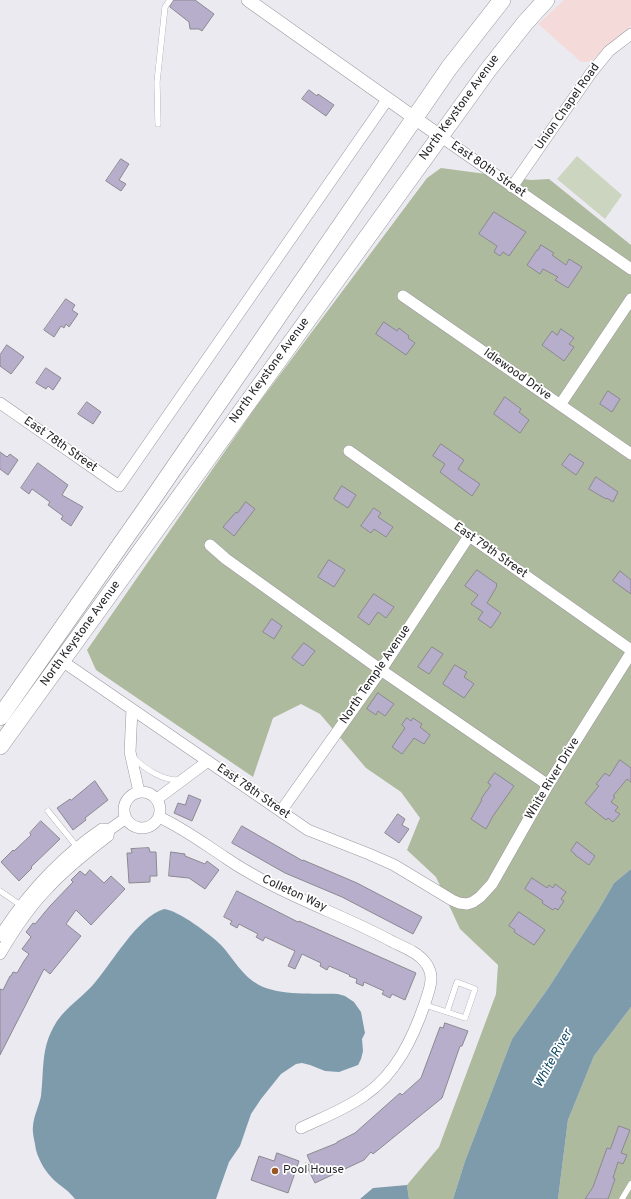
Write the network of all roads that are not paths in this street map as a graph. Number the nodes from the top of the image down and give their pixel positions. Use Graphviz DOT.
graph roads {
  1 [pos="170,0"];
  2 [pos="248,0"];
  3 [pos="502,0"];
  4 [pos="546,0"];
  5 [pos="631,34"];
  6 [pos="387,100"];
  7 [pos="414,119"];
  8 [pos="158,124"];
  9 [pos="440,136"];
  10 [pos="512,187"];
  11 [pos="631,269"];
  12 [pos="403,296"];
  13 [pos="631,299"];
  14 [pos="0,403"];
  15 [pos="560,405"];
  16 [pos="349,452"];
  17 [pos="631,454"];
  18 [pos="469,536"];
  19 [pos="210,545"];
  20 [pos="631,651"];
  21 [pos="54,656"];
  22 [pos="380,670"];
  23 [pos="132,709"];
  24 [pos="0,717"];
  25 [pos="0,746"];
  26 [pos="131,754"];
  27 [pos="208,761"];
  28 [pos="184,779"];
  29 [pos="548,785"];
  30 [pos="139,792"];
  31 [pos="157,799"];
  32 [pos="281,811"];
  33 [pos="48,812"];
  34 [pos="159,816"];
  35 [pos="126,818"];
  36 [pos="81,851"];
  37 [pos="0,891"];
  38 [pos="473,902"];
  39 [pos="25,908"];
  40 [pos="0,936"];
  41 [pos="0,954"];
  42 [pos="425,1005"];
  43 [pos="447,1012"];
  44 [pos="301,1128"];
  45 [pos="631,1184"];
  46 [pos="622,1199"];
  1 -- 8 [label="lane"];
  2 -- 6 [label="street, East 80th Street"];
  3 -- 7 [label="main road, North Keystone Avenue"];
  4 -- 9 [label="main road, North Keystone Avenue"];
  5 -- 10 [label="street, Union Chapel Road"];
  6 -- 7 [label="street, East 80th Street"];
  6 -- 14 [label="street, East 78th Street"];
  7 -- 9 [label="street, East 80th Street"];
  7 -- 21 [label="main road, North Keystone Avenue"];
  9 -- 10 [label="street, East 80th Street"];
  9 -- 21 [label="main road, North Keystone Avenue"];
  10 -- 11 [label="street, East 80th Street"];
  12 -- 15 [label="street, Idlewood Drive"];
  13 -- 15 [label="street"];
  15 -- 17 [label="street, Idlewood Drive"];
  16 -- 18 [label="street, East 79th Street"];
  18 -- 20 [label="street, East 79th Street"];
  18 -- 22 [label="street, North Temple Avenue"];
  19 -- 22 [label="street"];
  20 -- 29 [label="street, White River Drive"];
  21 -- 23 [label="street, East 78th Street"];
  21 -- 24 [label="main road, North Keystone Avenue"];
  21 -- 25 [label="main road, North Keystone Avenue"];
  22 -- 29 [label="street"];
  22 -- 32 [label="street, North Temple Avenue"];
  23 -- 26 [label="street"];
  23 -- 27 [label="street, East 78th Street"];
  26 -- 28 [label="lane"];
  26 -- 30 [label="street"];
  27 -- 28 [label="street"];
  27 -- 32 [label="street, East 78th Street"];
  28 -- 31 [label="street"];
  29 -- 38 [label="street, White River Drive"];
  30 -- 31 [label="street"];
  30 -- 35 [label="street"];
  31 -- 34 [label="street"];
  32 -- 38 [label="street, East 78th Street"];
  33 -- 36 [label="lane"];
  34 -- 35 [label="street"];
  34 -- 42 [label="street, Colleton Way"];
  35 -- 36 [label="street"];
  36 -- 39 [label="street"];
  37 -- 39 [label="lane"];
  39 -- 40 [label="street"];
  39 -- 41 [label="street"];
  42 -- 43 [label="lane"];
  42 -- 44 [label="street"];
  43 -- 43 [label="lane"];
  45 -- 46 [label="lane"];
}
